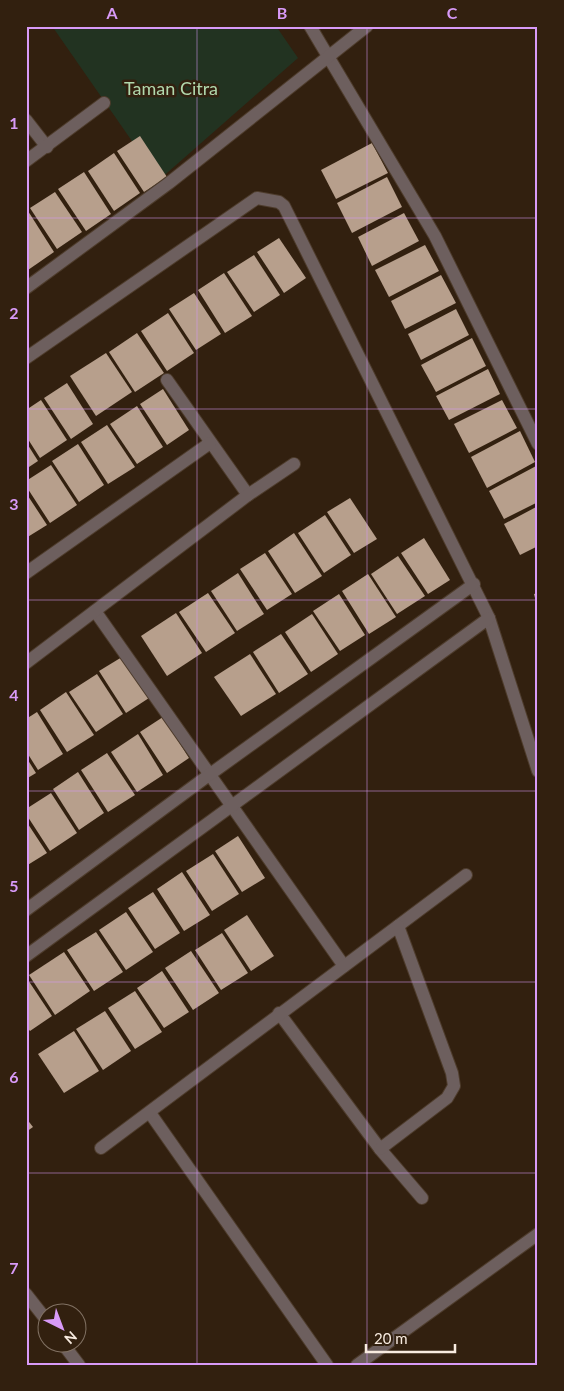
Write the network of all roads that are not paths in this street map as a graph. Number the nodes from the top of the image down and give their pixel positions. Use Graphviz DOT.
graph roads {
  1 [pos="310,26"];
  2 [pos="367,26"];
  3 [pos="330,57"];
  4 [pos="104,103"];
  5 [pos="26,120"];
  6 [pos="47,147"];
  7 [pos="26,161"];
  8 [pos="26,288"];
  9 [pos="26,358"];
  10 [pos="167,380"];
  11 [pos="210,443"];
  12 [pos="538,444"];
  13 [pos="294,464"];
  14 [pos="248,495"];
  15 [pos="26,573"];
  16 [pos="474,584"];
  17 [pos="95,611"];
  18 [pos="489,618"];
  19 [pos="26,663"];
  20 [pos="538,770"];
  21 [pos="209,775"];
  22 [pos="231,806"];
  23 [pos="466,875"];
  24 [pos="26,910"];
  25 [pos="398,926"];
  26 [pos="26,956"];
  27 [pos="344,966"];
  28 [pos="279,1013"];
  29 [pos="150,1112"];
  30 [pos="102,1148"];
  31 [pos="380,1149"];
  32 [pos="422,1198"];
  33 [pos="538,1234"];
  34 [pos="26,1294"];
  35 [pos="38,1309"];
  36 [pos="71,1354"];
  37 [pos="79,1365"];
  38 [pos="327,1365"];
  39 [pos="357,1365"];
  1 -- 3 [label="street"];
  2 -- 3 [label="street"];
  3 -- 8 [label="street"];
  3 -- 12 [label="street"];
  4 -- 6 [label="street"];
  5 -- 6 [label="street"];
  6 -- 7 [label="street"];
  9 -- 16 [label="street"];
  10 -- 11 [label="street"];
  11 -- 14 [label="street"];
  11 -- 15 [label="street"];
  13 -- 14 [label="street"];
  14 -- 17 [label="street"];
  16 -- 18 [label="street"];
  16 -- 21 [label="street"];
  17 -- 19 [label="street"];
  17 -- 21 [label="street"];
  18 -- 20 [label="street"];
  18 -- 22 [label="street"];
  21 -- 22 [label="street"];
  21 -- 24 [label="street"];
  22 -- 26 [label="street"];
  22 -- 27 [label="street"];
  23 -- 25 [label="street"];
  25 -- 27 [label="street"];
  25 -- 31 [label="street"];
  27 -- 28 [label="street"];
  28 -- 29 [label="street"];
  28 -- 31 [label="street"];
  29 -- 30 [label="street"];
  29 -- 38 [label="street"];
  31 -- 32 [label="street"];
  33 -- 39 [label="street"];
  34 -- 35 [label="street"];
  36 -- 37 [label="street"];
}
